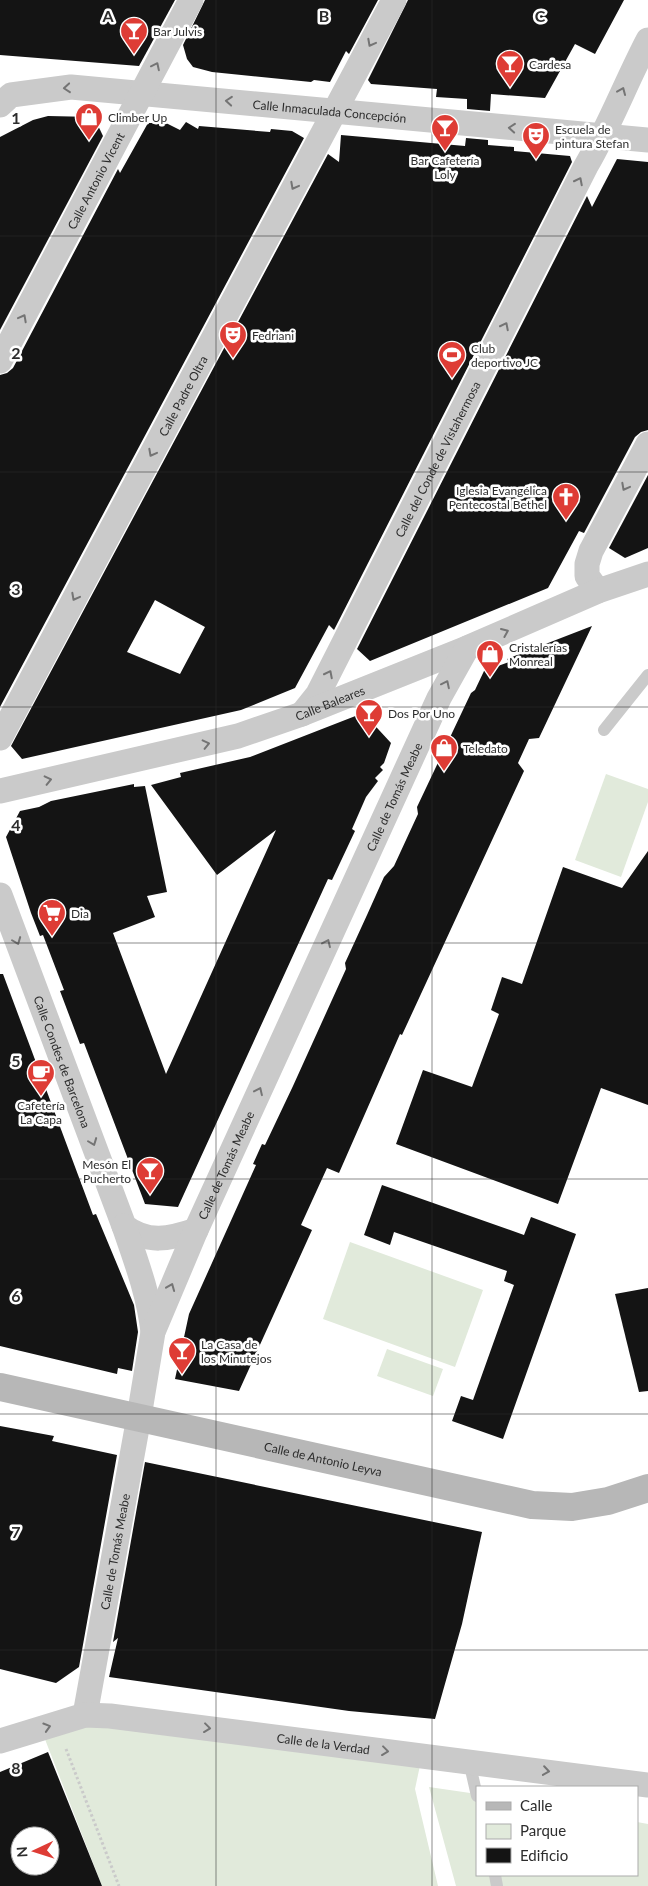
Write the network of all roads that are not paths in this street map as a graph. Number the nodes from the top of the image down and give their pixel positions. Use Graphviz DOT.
graph roads {
  1 [pos="191,0"];
  2 [pos="394,0"];
  3 [pos="648,40"];
  4 [pos="143,94"];
  5 [pos="5,100"];
  6 [pos="336,111"];
  7 [pos="603,136"];
  8 [pos="648,140"];
  9 [pos="0,361"];
  10 [pos="648,444"];
  11 [pos="648,574"];
  12 [pos="598,590"];
  13 [pos="467,648"];
  14 [pos="648,675"];
  15 [pos="302,714"];
  16 [pos="604,730"];
  17 [pos="0,738"];
  18 [pos="0,791"];
  19 [pos="0,895"];
  20 [pos="124,1226"];
  21 [pos="196,1230"];
  22 [pos="152,1332"];
  23 [pos="0,1388"];
  24 [pos="139,1418"];
  25 [pos="648,1488"];
  26 [pos="86,1715"];
  27 [pos="0,1741"];
  28 [pos="469,1761"];
  29 [pos="648,1785"];
  30 [pos="476,1792"];
  4 -- 1 [label="street, Calle Antonio Vicent, one-way"];
  2 -- 6 [label="street, Calle Padre Oltra, one-way"];
  7 -- 3 [label="street, Calle del Conde de Vistahermosa, one-way"];
  4 -- 5 [label="street, Calle Inmaculada Concepción, one-way"];
  6 -- 4 [label="street, Calle Inmaculada Concepción, one-way"];
  9 -- 4 [label="street, Calle Antonio Vicent, one-way"];
  7 -- 6 [label="street, Calle Inmaculada Concepción, one-way"];
  6 -- 17 [label="street, Calle Padre Oltra, one-way"];
  7 -- 8 [label="street, Calle Inmaculada Concepción"];
  15 -- 7 [label="street, Calle del Conde de Vistahermosa, one-way"];
  10 -- 12 [label="street, one-way"];
  11 -- 12 [label="street, Calle Baleares"];
  13 -- 12 [label="street, Calle Baleares, one-way"];
  13 -- 15 [label="street, Calle Baleares"];
  21 -- 13 [label="street, Calle de Tomás Meabe, one-way"];
  14 -- 16 [label="lane"];
  18 -- 15 [label="street, Calle Baleares, one-way"];
  19 -- 20 [label="street, Calle Condes de Barcelona, one-way"];
  20 -- 21 [label="street"];
  20 -- 22 [label="street, Calle Condes de Barcelona"];
  22 -- 21 [label="street, Calle de Tomás Meabe, one-way"];
  22 -- 24 [label="street, Calle de Tomás Meabe"];
  23 -- 24 [label="main road, Calle de Antonio Leyva"];
  24 -- 25 [label="main road, Calle de Antonio Leyva"];
  24 -- 26 [label="street, Calle de Tomás Meabe"];
  27 -- 26 [label="street, Calle de la Verdad, one-way"];
  26 -- 28 [label="street, Calle de la Verdad, one-way"];
  28 -- 29 [label="street, Calle de la Verdad, one-way"];
  28 -- 30 [label="lane"];
}
